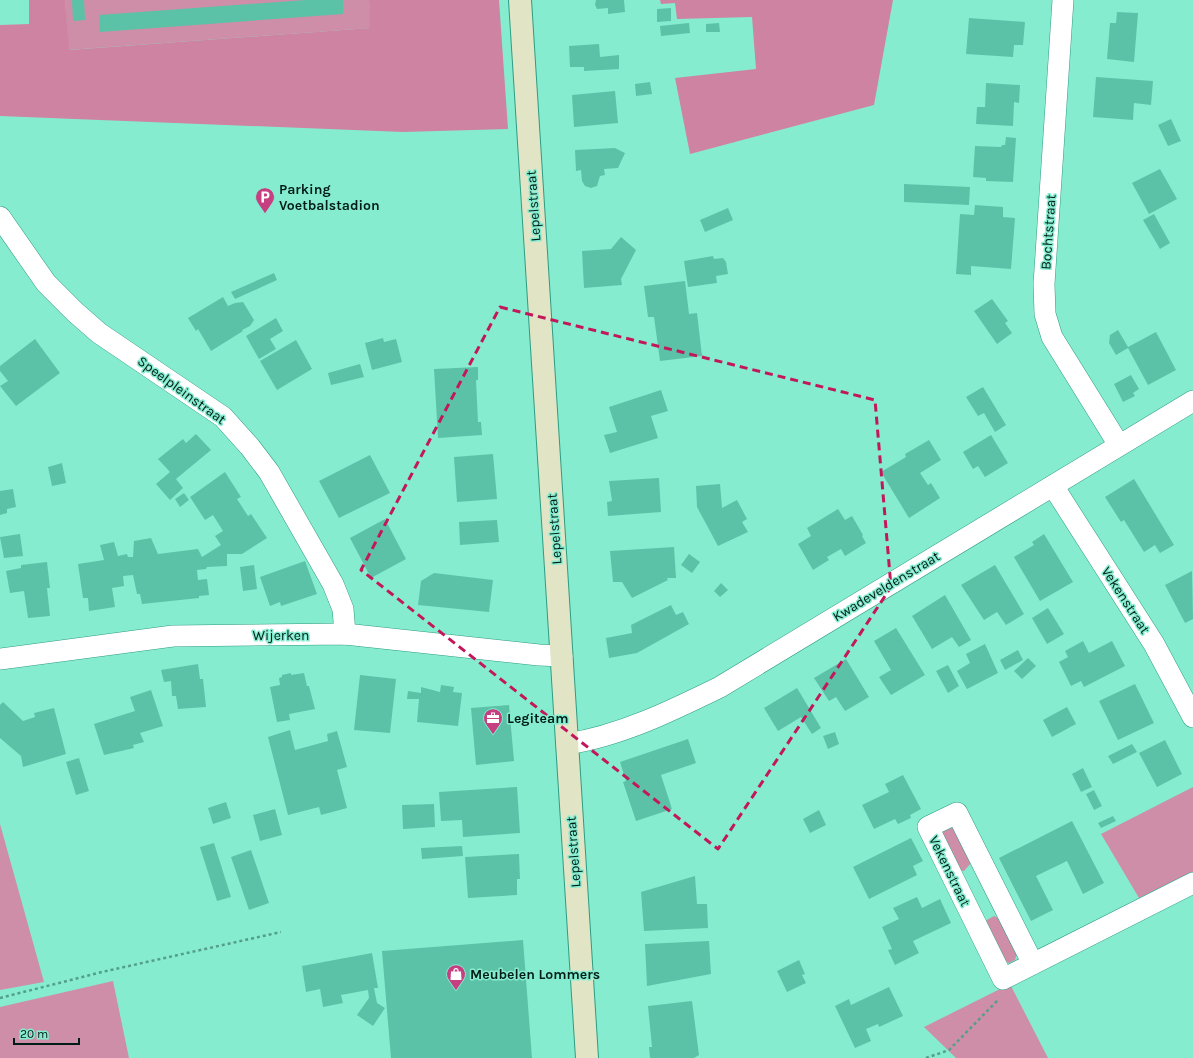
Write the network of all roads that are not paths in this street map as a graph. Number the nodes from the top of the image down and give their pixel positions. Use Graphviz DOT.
graph roads {
  1 [pos="520,0"];
  2 [pos="1063,0"];
  3 [pos="0,217"];
  4 [pos="1193,401"];
  5 [pos="1119,445"];
  6 [pos="1053,486"];
  7 [pos="345,634"];
  8 [pos="562,656"];
  9 [pos="0,659"];
  10 [pos="1193,717"];
  11 [pos="567,744"];
  12 [pos="1193,883"];
  13 [pos="1033,964"];
  14 [pos="587,1058"];
  1 -- 8 [label="main road, Lepelstraat"];
  2 -- 5 [label="street, Bochtstraat"];
  3 -- 7 [label="street, Speelpleinstraat"];
  4 -- 5 [label="street, Kwadeveldenstraat"];
  5 -- 6 [label="street, Kwadeveldenstraat"];
  6 -- 10 [label="street, Vekenstraat"];
  6 -- 11 [label="street, Kwadeveldenstraat"];
  7 -- 8 [label="street, Wijerken"];
  7 -- 9 [label="street, Wijerken"];
  8 -- 11 [label="main road, Lepelstraat"];
  11 -- 14 [label="main road, Lepelstraat"];
  12 -- 13 [label="street"];
  13 -- 13 [label="street, Vekenstraat"];
}
